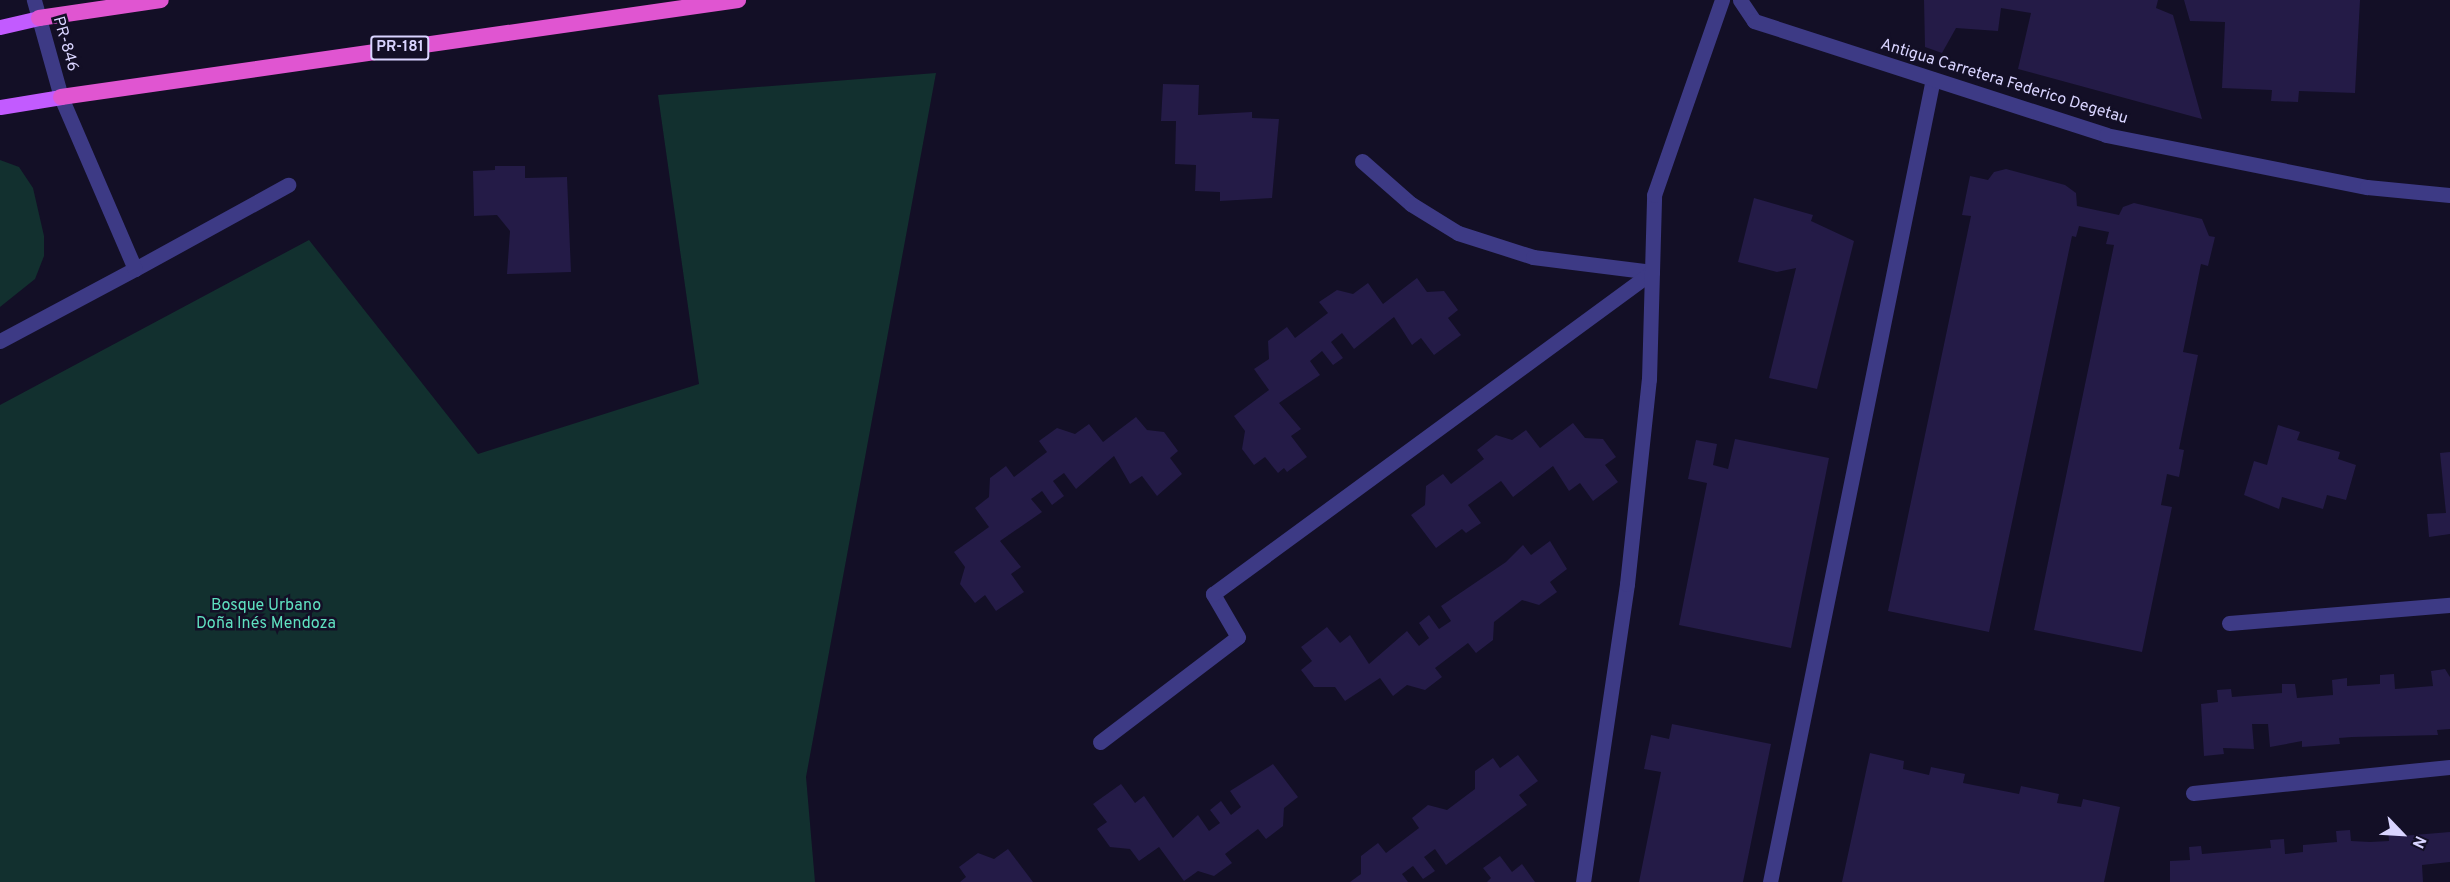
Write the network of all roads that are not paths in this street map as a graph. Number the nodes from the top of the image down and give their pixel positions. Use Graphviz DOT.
graph roads {
  1 [pos="34,0"];
  2 [pos="161,0"];
  3 [pos="738,0"];
  4 [pos="1722,0"];
  5 [pos="1740,0"];
  6 [pos="39,18"];
  7 [pos="0,27"];
  8 [pos="1933,79"];
  9 [pos="61,97"];
  10 [pos="0,107"];
  11 [pos="1362,161"];
  12 [pos="288,185"];
  13 [pos="2450,195"];
  14 [pos="135,269"];
  15 [pos="1652,272"];
  16 [pos="0,341"];
  17 [pos="2450,605"];
  18 [pos="2229,622"];
  19 [pos="1100,742"];
  20 [pos="2450,767"];
  21 [pos="2193,793"];
  22 [pos="1583,882"];
  23 [pos="1770,882"];
  1 -- 6 [label="street, PR-846 / PR-846"];
  2 -- 6 [label="highway"];
  3 -- 9 [label="highway, PR-181"];
  4 -- 15 [label="street"];
  5 -- 8 [label="street, Antigua Carretera Federico Degetau"];
  6 -- 7 [label="main road"];
  6 -- 9 [label="street, PR-846 / PR-846"];
  8 -- 13 [label="street, Antigua Carretera Federico Degetau"];
  8 -- 23 [label="street"];
  9 -- 10 [label="main road, PR-181"];
  9 -- 14 [label="street"];
  11 -- 15 [label="street"];
  12 -- 14 [label="street"];
  14 -- 16 [label="street"];
  15 -- 19 [label="street"];
  15 -- 22 [label="street"];
  17 -- 18 [label="street"];
  20 -- 21 [label="street"];
}
